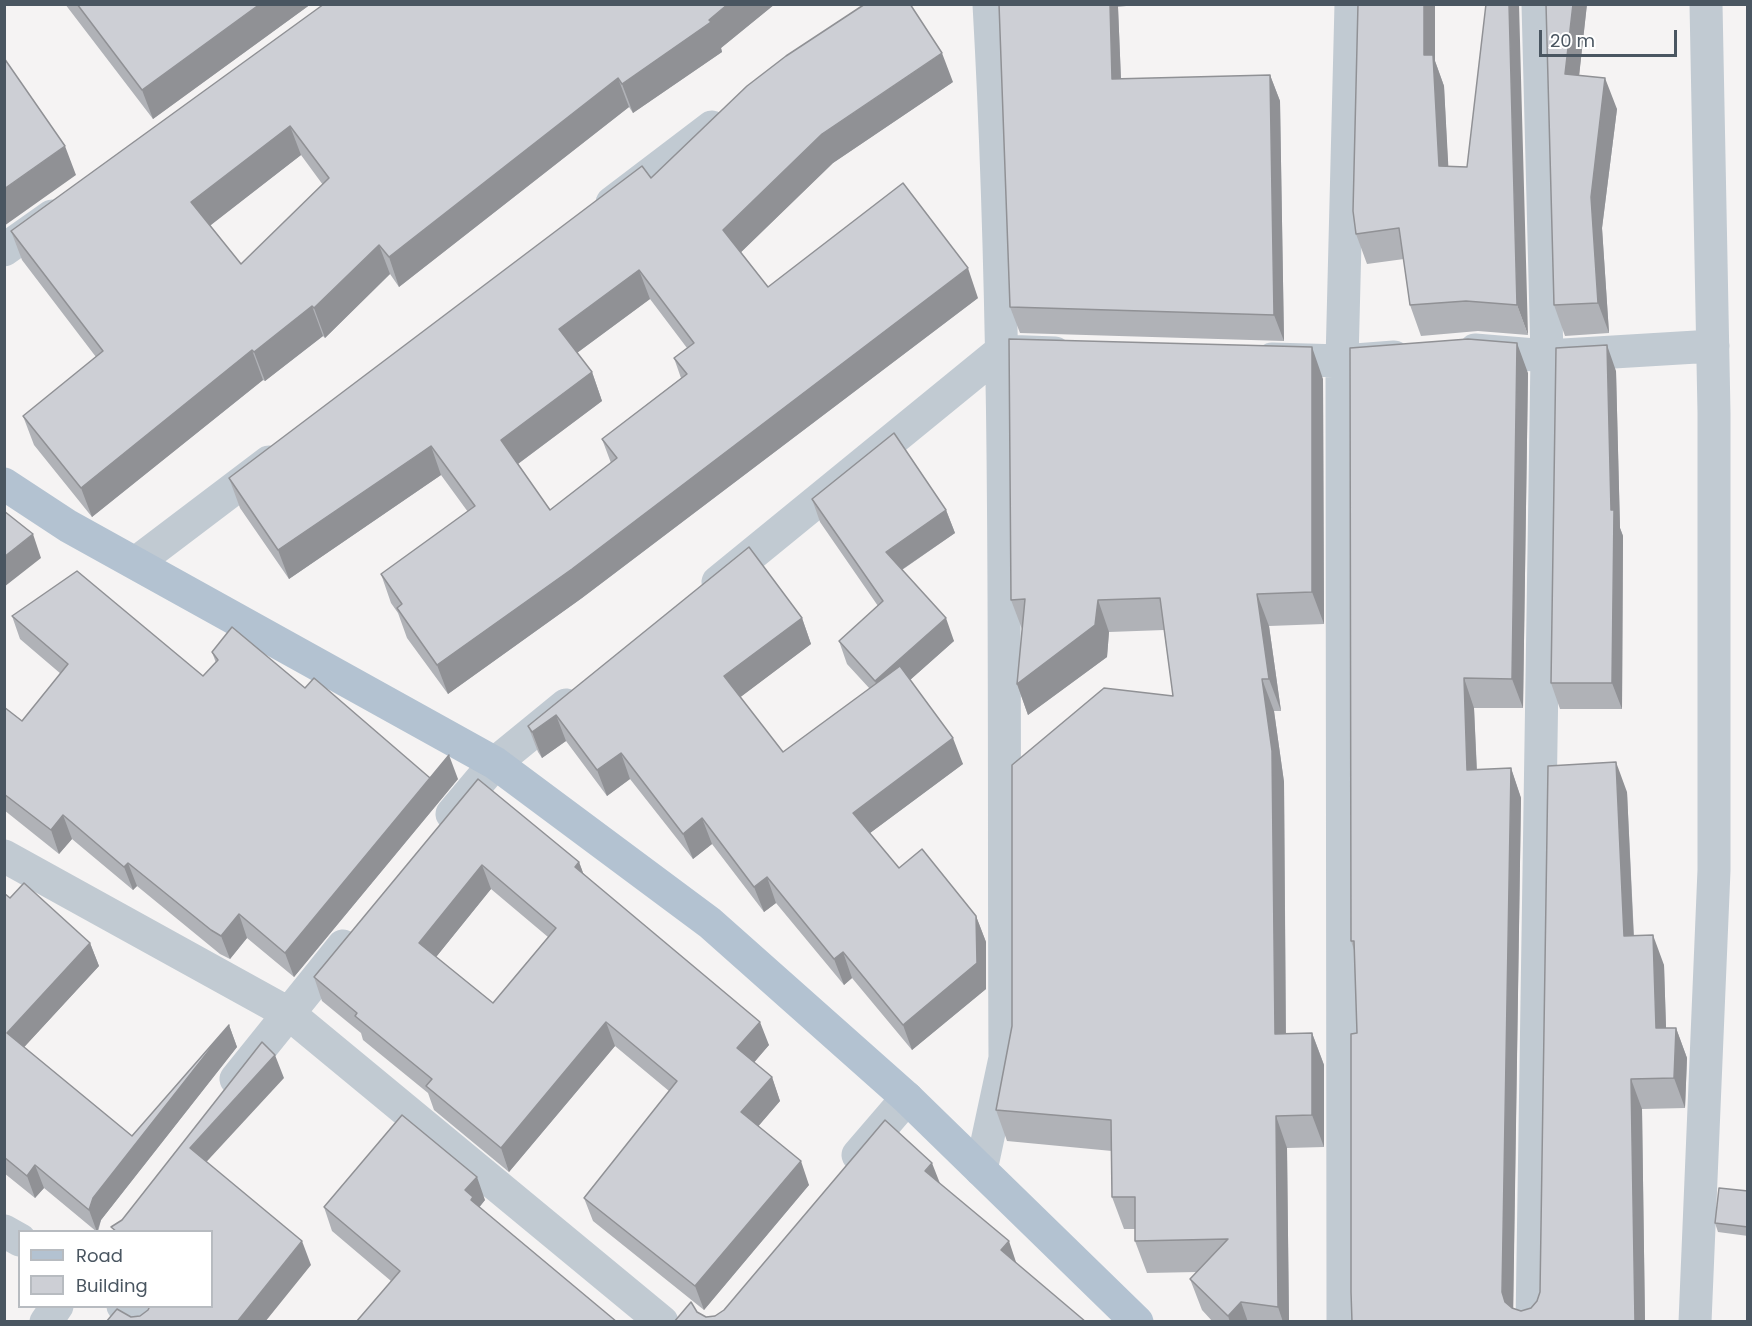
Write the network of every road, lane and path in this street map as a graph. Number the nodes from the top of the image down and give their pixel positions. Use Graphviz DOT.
graph roads {
  1 [pos="990,4"];
  2 [pos="1352,4"];
  3 [pos="1538,4"];
  4 [pos="1706,4"];
  5 [pos="740,106"];
  6 [pos="72,201"];
  7 [pos="586,222"];
  8 [pos="4,250"];
  9 [pos="1713,346"];
  10 [pos="1001,351"];
  11 [pos="1083,354"];
  12 [pos="1546,356"];
  13 [pos="1236,358"];
  14 [pos="1342,361"];
  15 [pos="290,446"];
  16 [pos="6,487"];
  17 [pos="137,562"];
  18 [pos="697,598"];
  19 [pos="587,688"];
  20 [pos="495,763"];
  21 [pos="436,834"];
  22 [pos="4,856"];
  23 [pos="362,923"];
  24 [pos="288,1013"];
  25 [pos="907,1098"];
  26 [pos="216,1104"];
  27 [pos="981,1170"];
  28 [pos="838,1178"];
  29 [pos="4,1231"];
  30 [pos="18,1239"];
  31 [pos="56,1308"];
  32 [pos="125,1308"];
  33 [pos="46,1322"];
  34 [pos="142,1322"];
  35 [pos="662,1322"];
  36 [pos="1137,1322"];
  37 [pos="1343,1322"];
  38 [pos="1532,1322"];
  39 [pos="1695,1322"];
  1 -- 10 [label="street"];
  2 -- 14 [label="street"];
  3 -- 12 [label="street"];
  4 -- 9 [label="street"];
  5 -- 7 [label="street"];
  6 -- 8 [label="street"];
  9 -- 12 [label="street"];
  9 -- 39 [label="street"];
  10 -- 11 [label="street"];
  10 -- 18 [label="street"];
  10 -- 27 [label="street"];
  12 -- 14 [label="street"];
  12 -- 38 [label="street"];
  13 -- 14 [label="street"];
  14 -- 37 [label="street"];
  15 -- 17 [label="street"];
  16 -- 17 [label="main road"];
  17 -- 20 [label="main road"];
  19 -- 20 [label="street"];
  20 -- 21 [label="street"];
  20 -- 25 [label="main road"];
  22 -- 24 [label="street"];
  23 -- 24 [label="street"];
  24 -- 26 [label="street"];
  24 -- 35 [label="street"];
  25 -- 27 [label="main road"];
  25 -- 28 [label="street"];
  27 -- 36 [label="main road"];
  29 -- 30 [label="street"];
  31 -- 33 [label="street"];
  32 -- 34 [label="street"];
}
